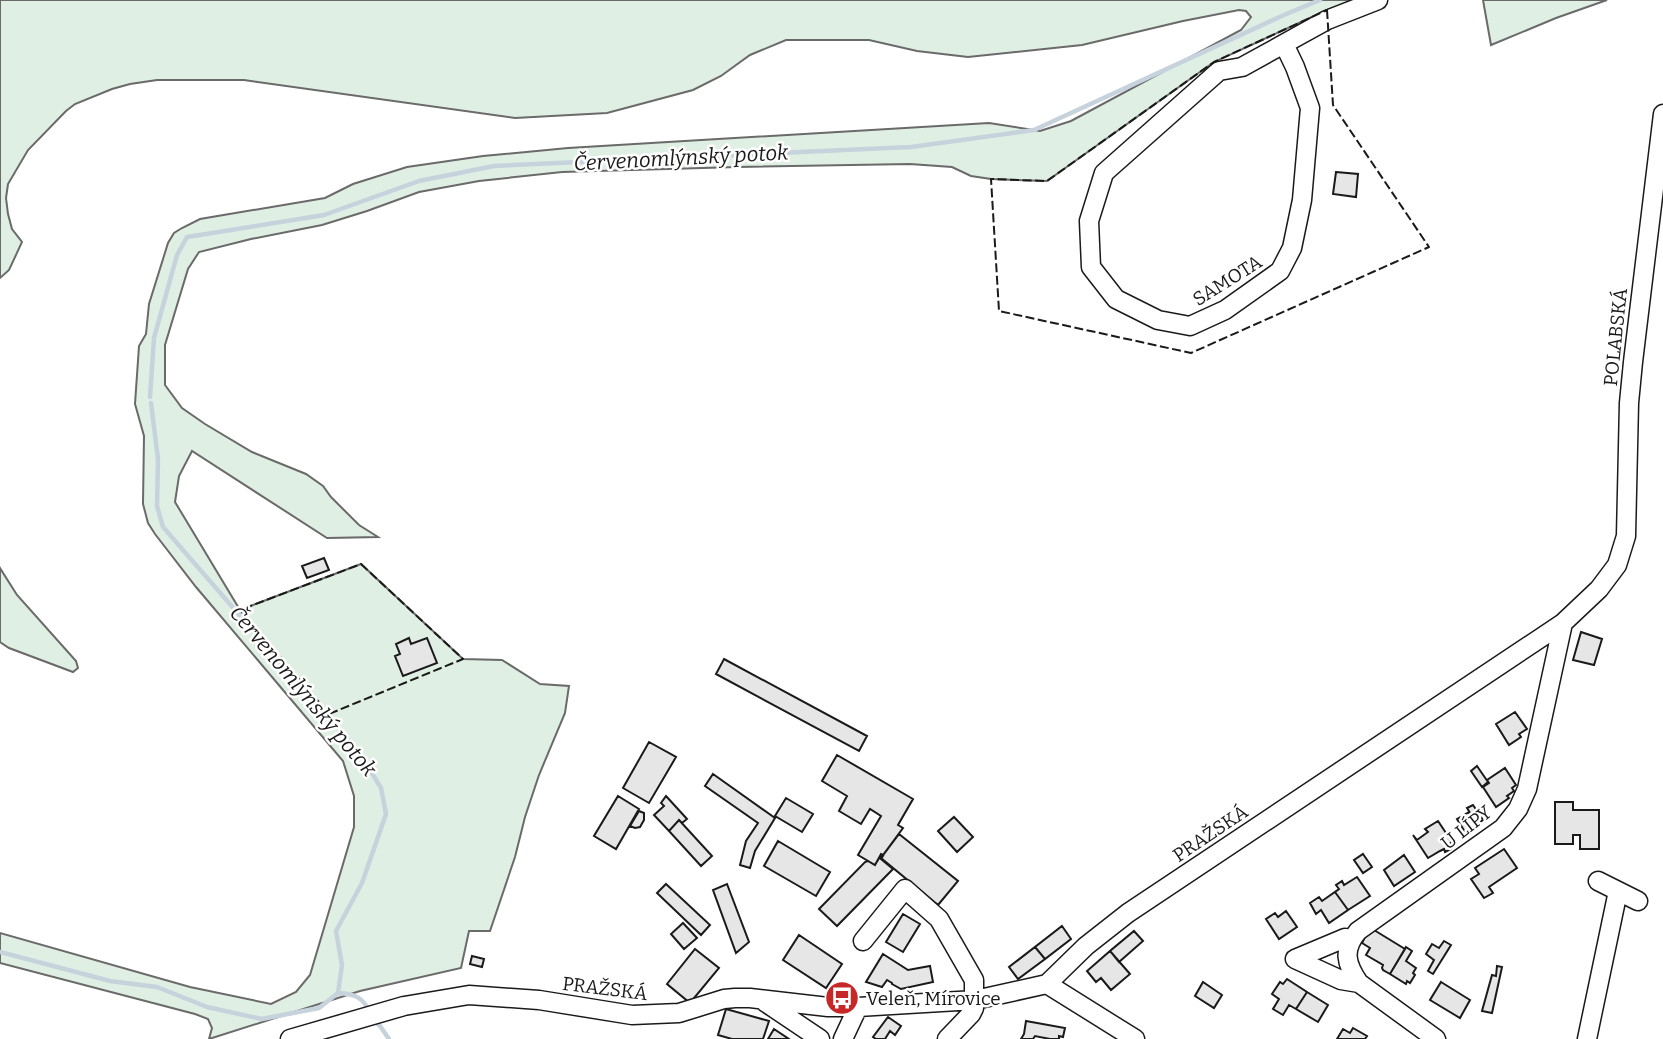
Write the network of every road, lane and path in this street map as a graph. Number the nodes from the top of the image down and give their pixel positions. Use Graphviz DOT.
graph roads {
  1 [pos="1378,0"];
  2 [pos="1284,44"];
  3 [pos="1663,114"];
  4 [pos="1617,565"];
  5 [pos="1563,623"];
  6 [pos="1598,881"];
  7 [pos="1618,891"];
  8 [pos="1638,901"];
  9 [pos="1351,939"];
  10 [pos="863,942"];
  11 [pos="1359,983"];
  12 [pos="1047,984"];
  13 [pos="762,999"];
  14 [pos="975,1000"];
  15 [pos="858,1007"];
  16 [pos="290,1039"];
  17 [pos="820,1039"];
  18 [pos="844,1039"];
  19 [pos="947,1039"];
  20 [pos="1135,1039"];
  21 [pos="1436,1039"];
  22 [pos="1587,1039"];
  1 -- 2 [label="street, SAMOTA"];
  2 -- 2 [label="street, SAMOTA"];
  3 -- 4 [label="street, POLABSKÁ"];
  4 -- 5 [label="street, PRAŽSKÁ"];
  5 -- 9 [label="street, U LÍPY"];
  5 -- 12 [label="street, PRAŽSKÁ"];
  6 -- 7 [label="street"];
  7 -- 8 [label="street"];
  7 -- 22 [label="street"];
  9 -- 11 [label="street"];
  9 -- 11 [label="street, U LÍPY"];
  10 -- 14 [label="street"];
  11 -- 21 [label="street, U LÍPY"];
  12 -- 14 [label="street"];
  12 -- 20 [label="street"];
  13 -- 15 [label="street, PRAŽSKÁ"];
  13 -- 16 [label="street, PRAŽSKÁ"];
  13 -- 17 [label="street"];
  14 -- 15 [label="street"];
  14 -- 19 [label="street"];
  15 -- 18 [label="street"];
}
